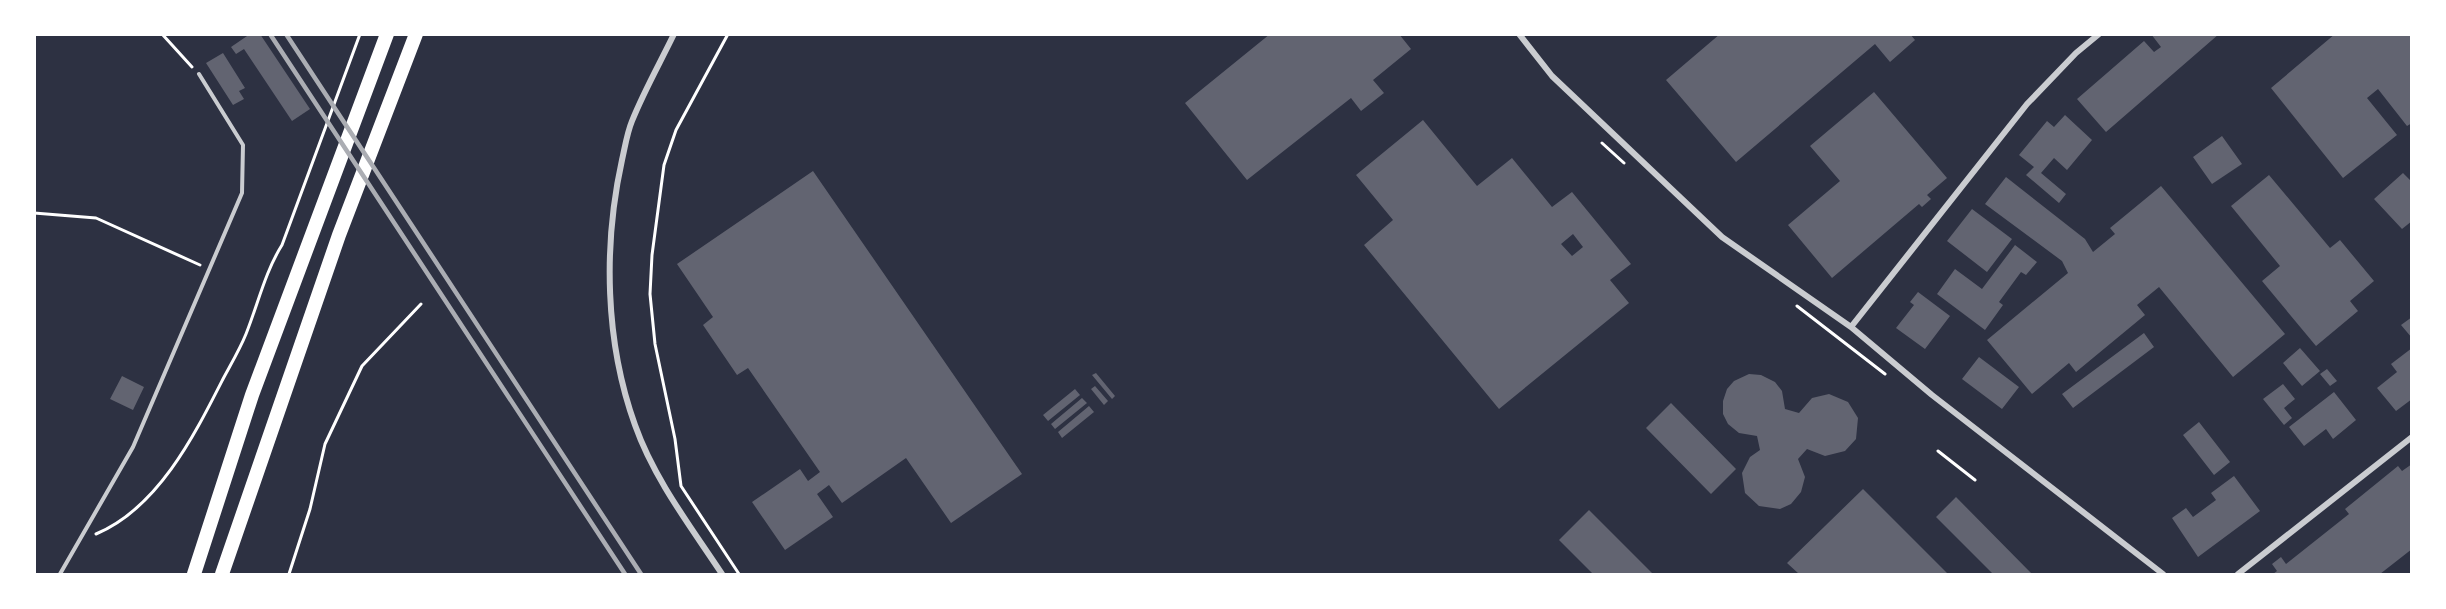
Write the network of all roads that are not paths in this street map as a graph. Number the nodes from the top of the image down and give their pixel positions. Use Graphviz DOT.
graph roads {
  1 [pos="387,34"];
  2 [pos="416,34"];
  3 [pos="674,34"];
  4 [pos="1519,34"];
  5 [pos="2099,34"];
  6 [pos="200,74"];
  7 [pos="1851,327"];
  8 [pos="2412,437"];
  9 [pos="60,574"];
  10 [pos="194,574"];
  11 [pos="222,574"];
  12 [pos="722,574"];
  13 [pos="2163,574"];
  14 [pos="2238,574"];
  1 -- 10 [label="highway"];
  2 -- 11 [label="highway"];
  3 -- 12 [label="street"];
  4 -- 7 [label="street"];
  5 -- 7 [label="street"];
  6 -- 9 [label="lane"];
  7 -- 13 [label="street"];
  8 -- 14 [label="street"];
}
